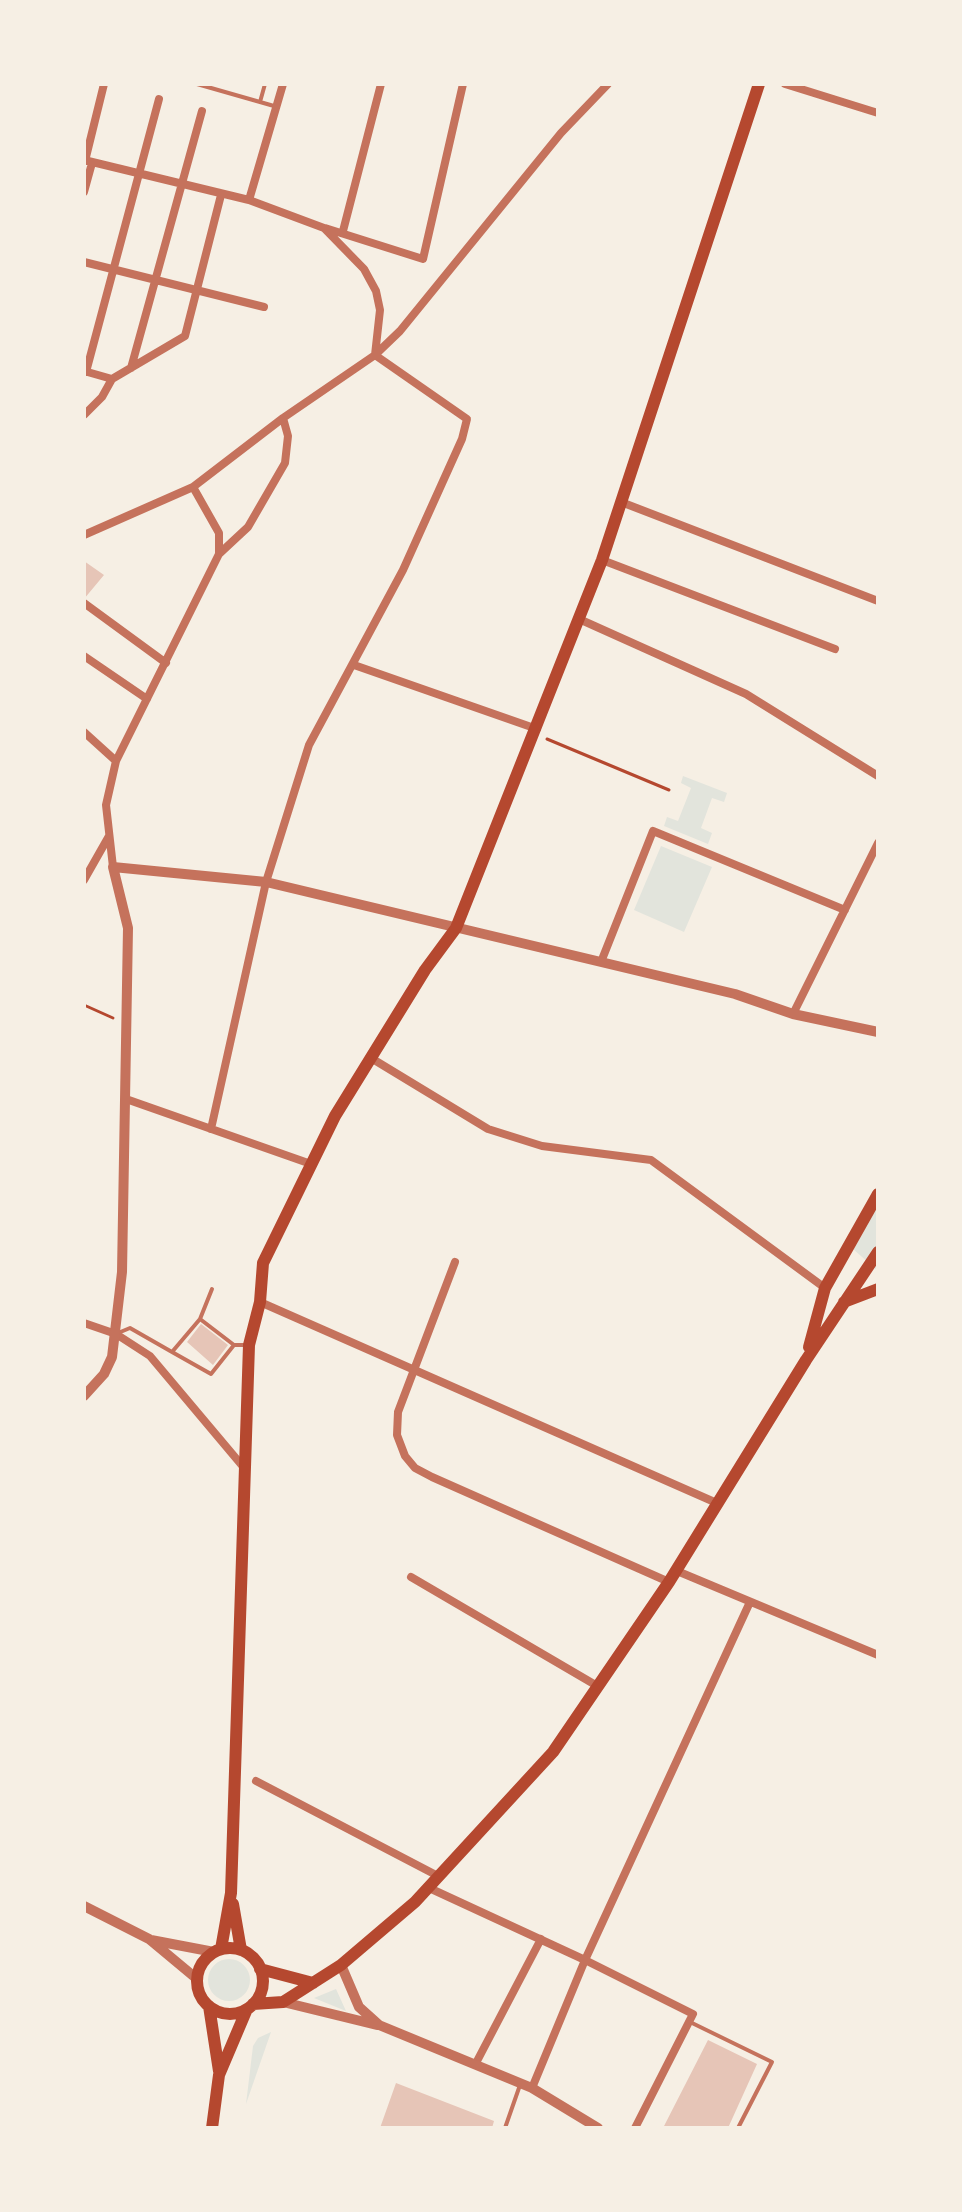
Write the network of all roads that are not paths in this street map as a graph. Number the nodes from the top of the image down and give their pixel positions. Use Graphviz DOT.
graph roads {
  1 [pos="104,84"];
  2 [pos="197,84"];
  3 [pos="265,84"];
  4 [pos="283,84"];
  5 [pos="381,84"];
  6 [pos="463,84"];
  7 [pos="608,84"];
  8 [pos="759,84"];
  9 [pos="785,84"];
  10 [pos="159,99"];
  11 [pos="260,102"];
  12 [pos="276,107"];
  13 [pos="202,111"];
  14 [pos="878,113"];
  15 [pos="87,161"];
  16 [pos="139,174"];
  17 [pos="182,185"];
  18 [pos="84,192"];
  19 [pos="221,195"];
  20 [pos="249,200"];
  21 [pos="324,228"];
  22 [pos="343,231"];
  23 [pos="84,262"];
  24 [pos="113,269"];
  25 [pos="155,280"];
  26 [pos="197,290"];
  27 [pos="264,307"];
  28 [pos="375,355"];
  29 [pos="131,368"];
  30 [pos="85,372"];
  31 [pos="112,379"];
  32 [pos="84,415"];
  33 [pos="283,418"];
  34 [pos="193,487"];
  35 [pos="621,502"];
  36 [pos="84,535"];
  37 [pos="219,554"];
  38 [pos="602,560"];
  39 [pos="878,601"];
  40 [pos="84,603"];
  41 [pos="579,619"];
  42 [pos="835,649"];
  43 [pos="84,656"];
  44 [pos="166,663"];
  45 [pos="354,665"];
  46 [pos="147,699"];
  47 [pos="84,732"];
  48 [pos="536,732"];
  49 [pos="116,761"];
  50 [pos="878,776"];
  51 [pos="110,835"];
  52 [pos="878,843"];
  53 [pos="113,867"];
  54 [pos="84,880"];
  55 [pos="266,882"];
  56 [pos="845,910"];
  57 [pos="456,928"];
  58 [pos="601,962"];
  59 [pos="793,1014"];
  60 [pos="878,1032"];
  61 [pos="371,1058"];
  62 [pos="126,1099"];
  63 [pos="211,1129"];
  64 [pos="311,1164"];
  65 [pos="878,1194"];
  66 [pos="878,1252"];
  67 [pos="455,1262"];
  68 [pos="825,1288"];
  69 [pos="212,1289"];
  70 [pos="878,1289"];
  71 [pos="260,1302"];
  72 [pos="844,1302"];
  73 [pos="200,1319"];
  74 [pos="84,1323"];
  75 [pos="116,1334"];
  76 [pos="234,1345"];
  77 [pos="249,1345"];
  78 [pos="172,1352"];
  79 [pos="806,1360"];
  80 [pos="412,1368"];
  81 [pos="84,1396"];
  82 [pos="245,1469"];
  83 [pos="719,1504"];
  84 [pos="411,1577"];
  85 [pos="673,1577"];
  86 [pos="750,1602"];
  87 [pos="878,1655"];
  88 [pos="599,1687"];
  89 [pos="256,1781"];
  90 [pos="438,1876"];
  91 [pos="427,1887"];
  92 [pos="231,1893"];
  93 [pos="84,1906"];
  94 [pos="149,1939"];
  95 [pos="541,1939"];
  96 [pos="218,1950"];
  97 [pos="241,1950"];
  98 [pos="585,1960"];
  99 [pos="341,1965"];
  100 [pos="260,1969"];
  101 [pos="197,1979"];
  102 [pos="313,1983"];
  103 [pos="283,2002"];
  104 [pos="209,2006"];
  105 [pos="250,2006"];
  106 [pos="689,2022"];
  107 [pos="379,2025"];
  108 [pos="476,2063"];
  109 [pos="219,2075"];
  110 [pos="527,2085"];
  111 [pos="212,2128"];
  112 [pos="505,2128"];
  113 [pos="598,2128"];
  114 [pos="635,2128"];
  115 [pos="738,2128"];
  1 -- 15 [label="street"];
  2 -- 11 [label="lane"];
  3 -- 11 [label="lane"];
  4 -- 12 [label="street"];
  5 -- 22 [label="street"];
  6 -- 22 [label="street"];
  7 -- 28 [label="street"];
  8 -- 35 [label="main road"];
  9 -- 14 [label="street"];
  10 -- 16 [label="street"];
  11 -- 12 [label="lane"];
  12 -- 20 [label="street"];
  13 -- 17 [label="street"];
  15 -- 16 [label="street"];
  15 -- 18 [label="street"];
  16 -- 17 [label="street"];
  16 -- 24 [label="street"];
  17 -- 19 [label="street"];
  17 -- 25 [label="street"];
  19 -- 20 [label="street"];
  19 -- 26 [label="street"];
  20 -- 21 [label="street"];
  21 -- 22 [label="street"];
  21 -- 28 [label="street"];
  23 -- 24 [label="street"];
  24 -- 25 [label="street"];
  24 -- 30 [label="street"];
  25 -- 26 [label="street"];
  25 -- 29 [label="street"];
  26 -- 27 [label="street"];
  26 -- 29 [label="street"];
  28 -- 33 [label="street"];
  28 -- 45 [label="street"];
  29 -- 31 [label="street"];
  30 -- 31 [label="street"];
  31 -- 32 [label="street"];
  33 -- 34 [label="street"];
  33 -- 37 [label="street"];
  34 -- 36 [label="street"];
  34 -- 37 [label="street"];
  35 -- 38 [label="main road"];
  35 -- 39 [label="street"];
  37 -- 44 [label="street"];
  38 -- 41 [label="main road"];
  38 -- 42 [label="street"];
  40 -- 44 [label="street"];
  41 -- 48 [label="main road"];
  41 -- 50 [label="street"];
  43 -- 46 [label="street"];
  44 -- 46 [label="street"];
  45 -- 48 [label="street"];
  45 -- 55 [label="street"];
  46 -- 49 [label="street"];
  47 -- 49 [label="street"];
  48 -- 57 [label="main road"];
  49 -- 51 [label="street"];
  51 -- 53 [label="street"];
  51 -- 54 [label="street"];
  52 -- 56 [label="street"];
  53 -- 55 [label="street"];
  53 -- 62 [label="street"];
  55 -- 57 [label="street"];
  55 -- 63 [label="street"];
  56 -- 58 [label="street"];
  56 -- 59 [label="street"];
  57 -- 58 [label="street"];
  57 -- 61 [label="main road"];
  58 -- 59 [label="street"];
  59 -- 60 [label="street"];
  61 -- 64 [label="main road"];
  61 -- 68 [label="street"];
  62 -- 63 [label="street"];
  62 -- 75 [label="street"];
  63 -- 64 [label="street"];
  64 -- 71 [label="main road"];
  65 -- 68 [label="main road"];
  66 -- 72 [label="main road"];
  67 -- 80 [label="street"];
  68 -- 79 [label="main road"];
  69 -- 73 [label="lane"];
  70 -- 72 [label="main road"];
  71 -- 77 [label="main road"];
  71 -- 80 [label="street"];
  72 -- 79 [label="main road"];
  73 -- 76 [label="lane"];
  73 -- 78 [label="lane"];
  74 -- 75 [label="street"];
  75 -- 78 [label="lane"];
  75 -- 81 [label="street"];
  75 -- 82 [label="street"];
  76 -- 77 [label="lane"];
  76 -- 78 [label="lane"];
  77 -- 82 [label="main road"];
  79 -- 83 [label="main road"];
  80 -- 83 [label="street"];
  80 -- 85 [label="street"];
  82 -- 92 [label="main road"];
  83 -- 85 [label="main road"];
  84 -- 88 [label="street"];
  85 -- 86 [label="street"];
  85 -- 88 [label="main road"];
  86 -- 87 [label="street"];
  86 -- 98 [label="street"];
  88 -- 90 [label="main road"];
  89 -- 90 [label="street"];
  90 -- 91 [label="main road"];
  91 -- 95 [label="street"];
  91 -- 99 [label="main road"];
  92 -- 96 [label="main road"];
  92 -- 97 [label="main road"];
  93 -- 94 [label="street"];
  94 -- 96 [label="street"];
  94 -- 101 [label="street"];
  95 -- 98 [label="street"];
  95 -- 108 [label="street"];
  96 -- 97 [label="main road"];
  96 -- 101 [label="main road"];
  97 -- 100 [label="main road"];
  98 -- 106 [label="street"];
  98 -- 110 [label="street"];
  99 -- 102 [label="main road"];
  99 -- 107 [label="street"];
  100 -- 102 [label="main road"];
  100 -- 105 [label="main road"];
  101 -- 104 [label="main road"];
  102 -- 103 [label="main road"];
  103 -- 105 [label="main road"];
  103 -- 107 [label="street"];
  104 -- 105 [label="main road"];
  104 -- 109 [label="main road"];
  105 -- 109 [label="main road"];
  106 -- 114 [label="street"];
  106 -- 115 [label="lane"];
  107 -- 108 [label="street"];
  108 -- 110 [label="street"];
  109 -- 111 [label="main road"];
  110 -- 112 [label="lane"];
  110 -- 113 [label="street"];
}
